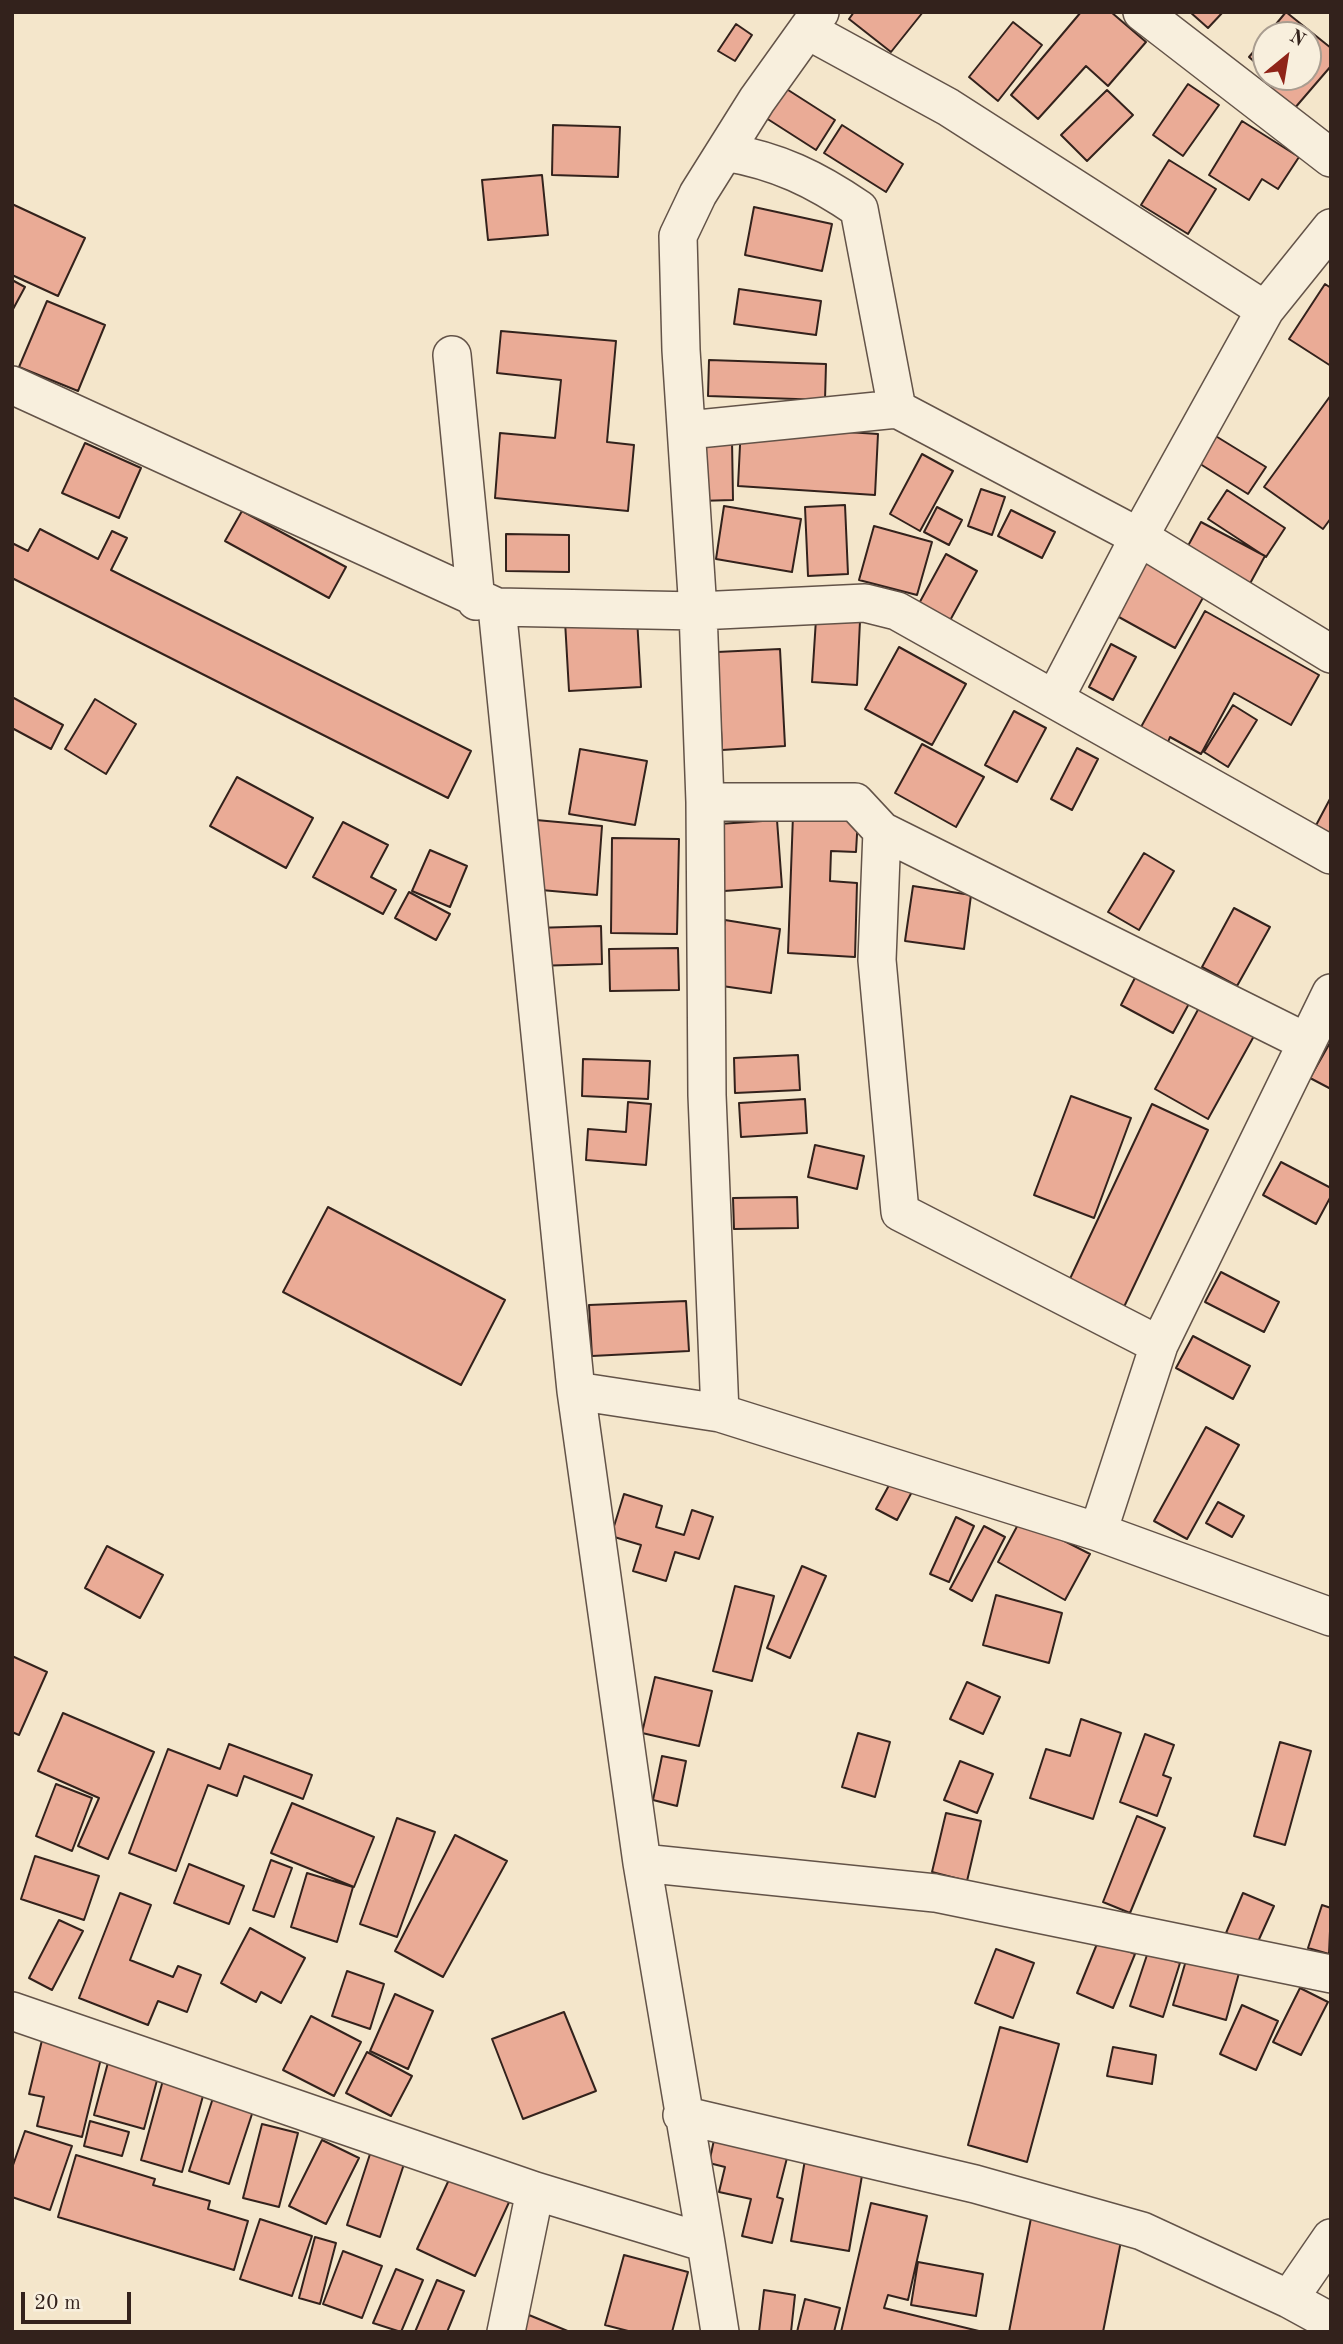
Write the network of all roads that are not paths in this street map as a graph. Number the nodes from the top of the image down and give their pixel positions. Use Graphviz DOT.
graph roads {
  1 [pos="1142,12"];
  2 [pos="814,21"];
  3 [pos="725,152"];
  4 [pos="1331,158"];
  5 [pos="1331,228"];
  6 [pos="1265,310"];
  7 [pos="453,355"];
  8 [pos="12,385"];
  9 [pos="897,408"];
  10 [pos="688,430"];
  11 [pos="1139,537"];
  12 [pos="486,604"];
  13 [pos="698,611"];
  14 [pos="1331,653"];
  15 [pos="1055,698"];
  16 [pos="705,802"];
  17 [pos="882,831"];
  18 [pos="1331,855"];
  19 [pos="1331,993"];
  20 [pos="1306,1042"];
  21 [pos="1159,1345"];
  22 [pos="576,1391"];
  23 [pos="720,1413"];
  24 [pos="1098,1532"];
  25 [pos="1331,1617"];
  26 [pos="642,1863"];
  27 [pos="1331,1974"];
  28 [pos="12,2011"];
  29 [pos="682,2115"];
  30 [pos="535,2190"];
  31 [pos="1331,2238"];
  32 [pos="706,2243"];
  33 [pos="1289,2299"];
  34 [pos="1331,2322"];
  35 [pos="506,2332"];
  36 [pos="720,2332"];
  1 -- 4 [label="street"];
  2 -- 3 [label="street"];
  2 -- 6 [label="street"];
  3 -- 9 [label="street"];
  3 -- 10 [label="street"];
  5 -- 6 [label="street"];
  6 -- 11 [label="street"];
  7 -- 12 [label="street"];
  8 -- 12 [label="street"];
  9 -- 10 [label="street"];
  9 -- 11 [label="street"];
  10 -- 13 [label="street"];
  11 -- 14 [label="street"];
  11 -- 15 [label="street"];
  12 -- 13 [label="street"];
  12 -- 22 [label="street"];
  13 -- 15 [label="street"];
  13 -- 16 [label="street"];
  15 -- 18 [label="street"];
  16 -- 17 [label="street"];
  16 -- 23 [label="street"];
  17 -- 20 [label="street"];
  17 -- 21 [label="street"];
  19 -- 20 [label="street"];
  20 -- 21 [label="street"];
  21 -- 24 [label="street"];
  22 -- 23 [label="street"];
  22 -- 26 [label="street"];
  23 -- 24 [label="street"];
  24 -- 25 [label="street"];
  26 -- 27 [label="street"];
  26 -- 29 [label="street"];
  28 -- 30 [label="street"];
  29 -- 32 [label="street"];
  29 -- 33 [label="street"];
  30 -- 32 [label="street"];
  30 -- 35 [label="street"];
  31 -- 33 [label="street"];
  32 -- 36 [label="street"];
  33 -- 34 [label="street"];
}
